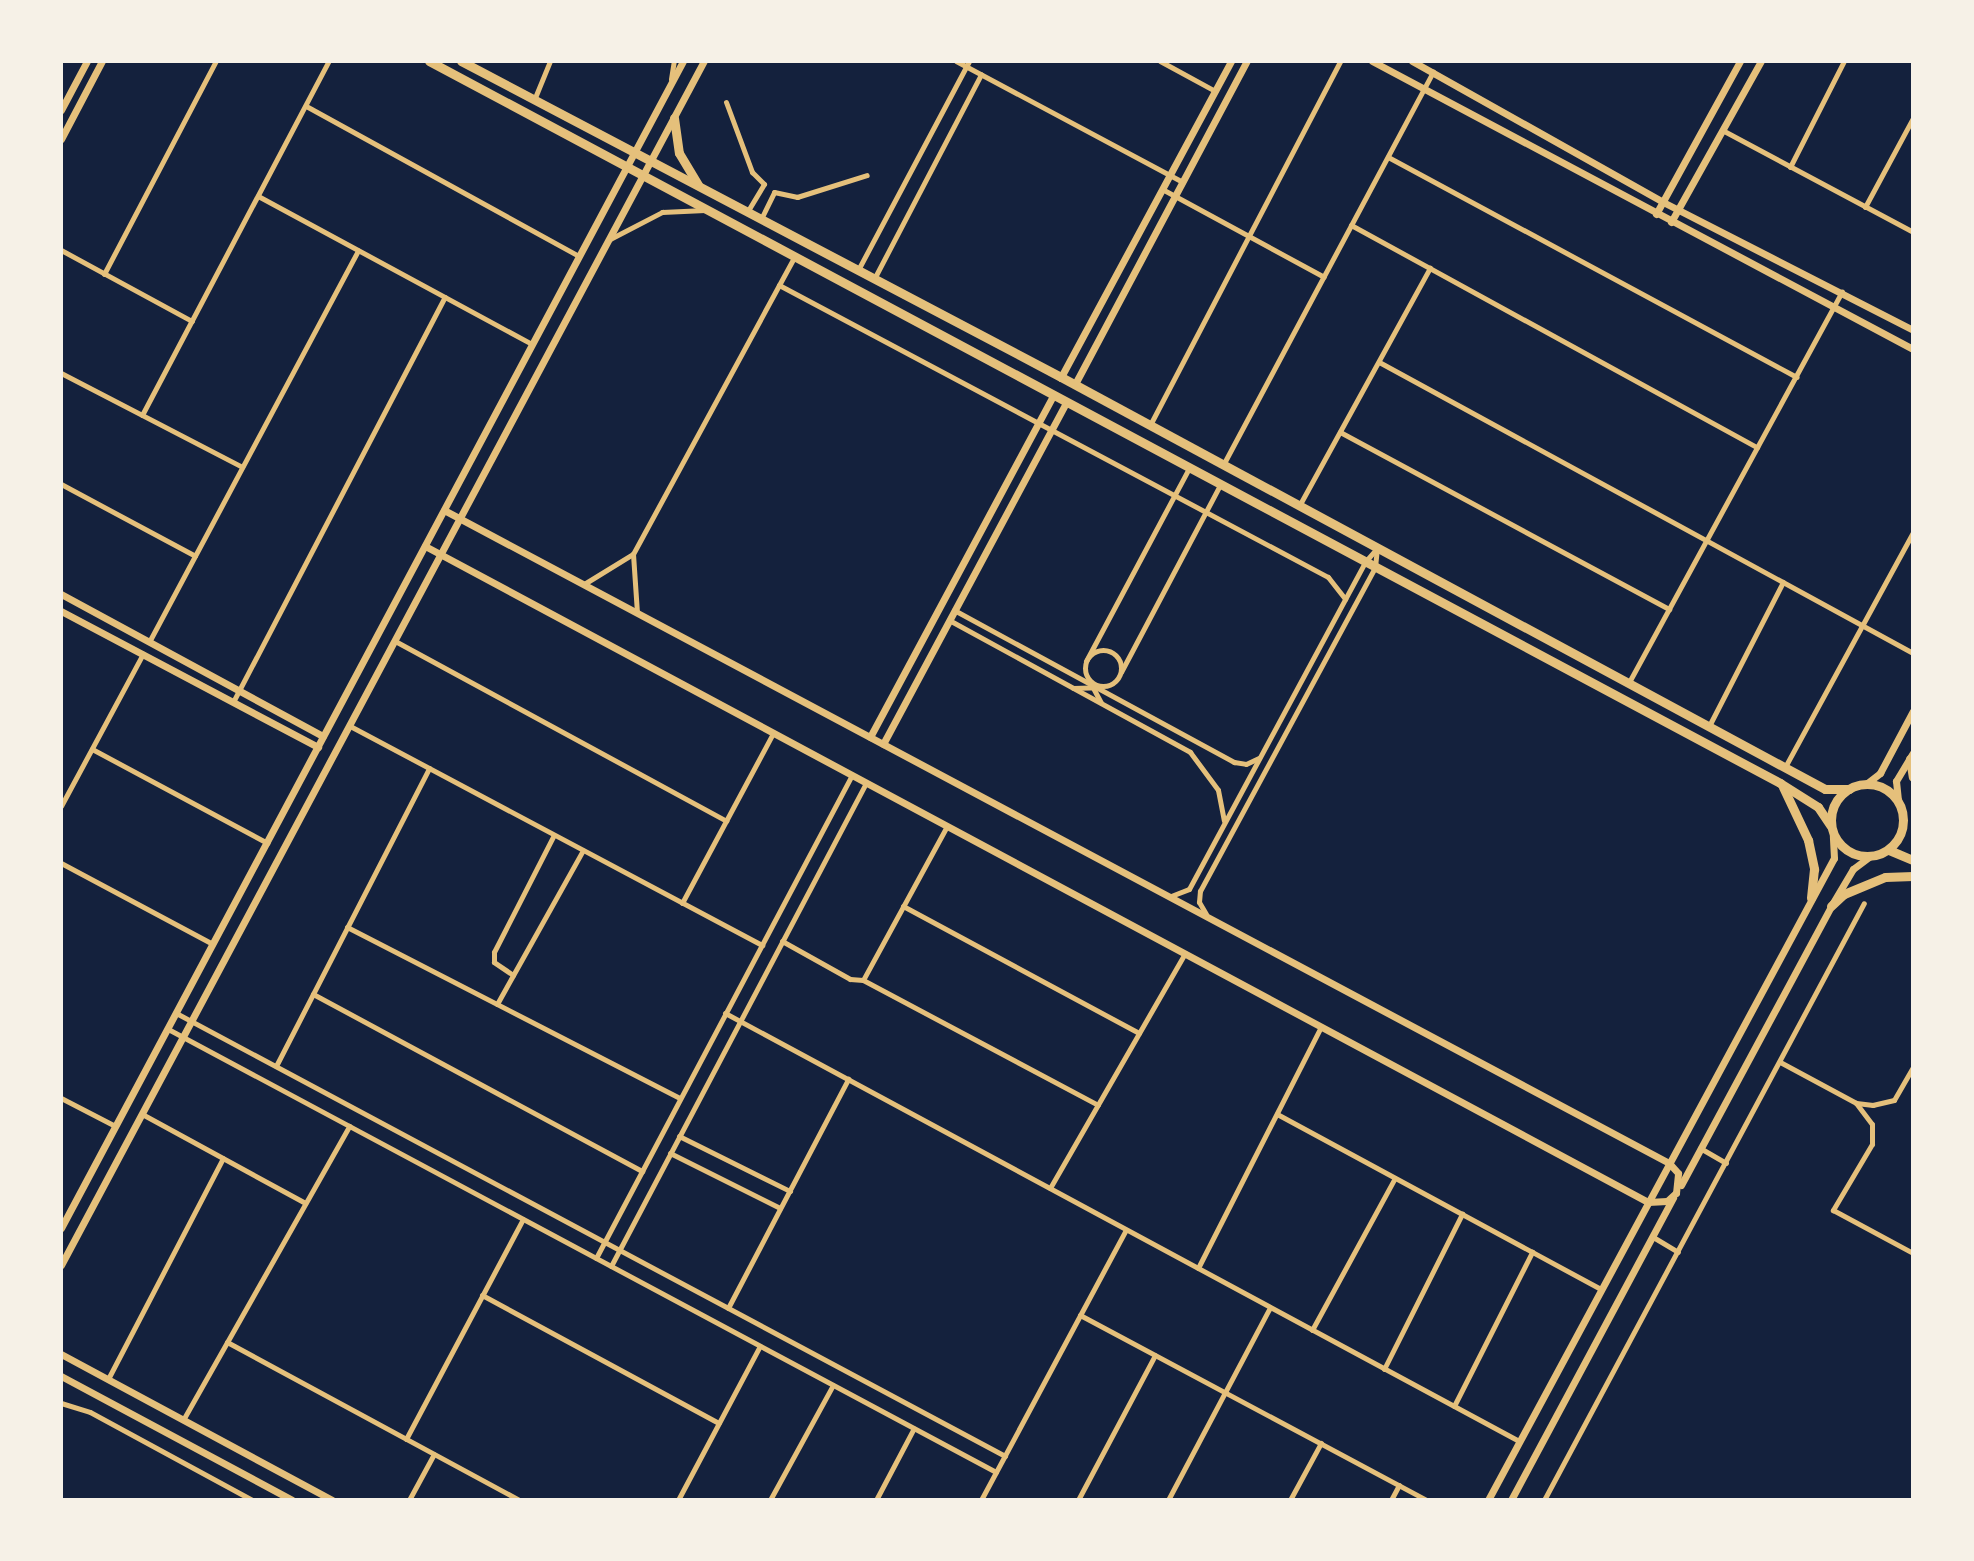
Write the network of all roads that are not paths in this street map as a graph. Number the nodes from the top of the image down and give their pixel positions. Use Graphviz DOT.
graph roads {
  1 [pos="88,61"];
  2 [pos="103,61"];
  3 [pos="216,61"];
  4 [pos="329,61"];
  5 [pos="429,61"];
  6 [pos="461,61"];
  7 [pos="550,61"];
  8 [pos="674,61"];
  9 [pos="683,61"];
  10 [pos="704,61"];
  11 [pos="956,61"];
  12 [pos="1160,61"];
  13 [pos="1231,61"];
  14 [pos="1247,61"];
  15 [pos="1340,61"];
  16 [pos="1372,61"];
  17 [pos="1412,61"];
  18 [pos="1740,61"];
  19 [pos="1760,61"];
  20 [pos="1844,61"];
  21 [pos="968,64"];
  22 [pos="1433,72"];
  23 [pos="981,74"];
  24 [pos="671,85"];
  25 [pos="1424,89"];
  26 [pos="1215,91"];
  27 [pos="64,98"];
  28 [pos="534,100"];
  29 [pos="726,102"];
  30 [pos="306,106"];
  31 [pos="61,110"];
  32 [pos="674,118"];
  33 [pos="1913,118"];
  34 [pos="1724,131"];
  35 [pos="61,139"];
  36 [pos="634,153"];
  37 [pos="1388,157"];
  38 [pos="651,161"];
  39 [pos="627,167"];
  40 [pos="1790,167"];
  41 [pos="867,175"];
  42 [pos="1170,175"];
  43 [pos="644,176"];
  44 [pos="1183,182"];
  45 [pos="764,184"];
  46 [pos="699,187"];
  47 [pos="1162,189"];
  48 [pos="774,191"];
  49 [pos="258,196"];
  50 [pos="1175,196"];
  51 [pos="1663,202"];
  52 [pos="1865,207"];
  53 [pos="1678,209"];
  54 [pos="706,210"];
  55 [pos="747,212"];
  56 [pos="1656,214"];
  57 [pos="761,219"];
  58 [pos="1671,222"];
  59 [pos="1351,225"];
  60 [pos="1913,232"];
  61 [pos="1249,236"];
  62 [pos="610,239"];
  63 [pos="61,250"];
  64 [pos="358,250"];
  65 [pos="579,257"];
  66 [pos="794,257"];
  67 [pos="1430,268"];
  68 [pos="858,270"];
  69 [pos="104,274"];
  70 [pos="1324,277"];
  71 [pos="874,279"];
  72 [pos="779,285"];
  73 [pos="1842,292"];
  74 [pos="445,297"];
  75 [pos="1834,307"];
  76 [pos="192,321"];
  77 [pos="1912,327"];
  78 [pos="532,344"];
  79 [pos="1913,349"];
  80 [pos="1379,362"];
  81 [pos="61,373"];
  82 [pos="1061,377"];
  83 [pos="1796,377"];
  84 [pos="1075,384"];
  85 [pos="1053,395"];
  86 [pos="1066,402"];
  87 [pos="142,415"];
  88 [pos="1037,423"];
  89 [pos="1150,425"];
  90 [pos="1051,429"];
  91 [pos="1340,432"];
  92 [pos="1757,447"];
  93 [pos="1223,465"];
  94 [pos="242,467"];
  95 [pos="1189,468"];
  96 [pos="61,484"];
  97 [pos="1220,485"];
  98 [pos="1173,496"];
  99 [pos="1299,506"];
  100 [pos="444,510"];
  101 [pos="1205,514"];
  102 [pos="461,519"];
  103 [pos="1913,532"];
  104 [pos="1706,540"];
  105 [pos="425,546"];
  106 [pos="1377,548"];
  107 [pos="632,554"];
  108 [pos="441,555"];
  109 [pos="195,556"];
  110 [pos="1365,562"];
  111 [pos="1375,567"];
  112 [pos="1783,582"];
  113 [pos="584,584"];
  114 [pos="61,594"];
  115 [pos="1345,599"];
  116 [pos="1668,609"];
  117 [pos="954,610"];
  118 [pos="61,611"];
  119 [pos="637,613"];
  120 [pos="949,620"];
  121 [pos="1861,625"];
  122 [pos="396,641"];
  123 [pos="149,642"];
  124 [pos="1913,653"];
  125 [pos="143,654"];
  126 [pos="1086,661"];
  127 [pos="1121,673"];
  128 [pos="1095,684"];
  129 [pos="1628,684"];
  130 [pos="1073,688"];
  131 [pos="239,691"];
  132 [pos="233,702"];
  133 [pos="1101,704"];
  134 [pos="1913,711"];
  135 [pos="350,726"];
  136 [pos="1708,727"];
  137 [pos="773,733"];
  138 [pos="323,736"];
  139 [pos="870,737"];
  140 [pos="883,744"];
  141 [pos="318,747"];
  142 [pos="92,750"];
  143 [pos="1261,756"];
  144 [pos="1911,756"];
  145 [pos="1785,767"];
  146 [pos="429,768"];
  147 [pos="852,775"];
  148 [pos="1913,777"];
  149 [pos="866,783"];
  150 [pos="1780,783"];
  151 [pos="1866,784"];
  152 [pos="1849,789"];
  153 [pos="1898,800"];
  154 [pos="61,806"];
  155 [pos="1903,819"];
  156 [pos="726,821"];
  157 [pos="1224,825"];
  158 [pos="1830,825"];
  159 [pos="947,826"];
  160 [pos="1913,830"];
  161 [pos="555,835"];
  162 [pos="1833,836"];
  163 [pos="267,843"];
  164 [pos="583,850"];
  165 [pos="1889,850"];
  166 [pos="1869,857"];
  167 [pos="1913,860"];
  168 [pos="61,863"];
  169 [pos="1913,876"];
  170 [pos="1168,896"];
  171 [pos="1811,898"];
  172 [pos="682,903"];
  173 [pos="1864,903"];
  174 [pos="903,906"];
  175 [pos="1831,906"];
  176 [pos="1209,918"];
  177 [pos="347,927"];
  178 [pos="782,941"];
  179 [pos="213,944"];
  180 [pos="762,945"];
  181 [pos="1185,953"];
  182 [pos="513,975"];
  183 [pos="863,980"];
  184 [pos="313,994"];
  185 [pos="498,1004"];
  186 [pos="176,1013"];
  187 [pos="725,1013"];
  188 [pos="740,1021"];
  189 [pos="192,1022"];
  190 [pos="1321,1027"];
  191 [pos="167,1028"];
  192 [pos="1139,1033"];
  193 [pos="184,1037"];
  194 [pos="1780,1062"];
  195 [pos="276,1066"];
  196 [pos="1913,1068"];
  197 [pos="848,1079"];
  198 [pos="61,1098"];
  199 [pos="680,1098"];
  200 [pos="1856,1103"];
  201 [pos="1098,1105"];
  202 [pos="142,1114"];
  203 [pos="1277,1114"];
  204 [pos="115,1126"];
  205 [pos="349,1126"];
  206 [pos="679,1136"];
  207 [pos="1700,1149"];
  208 [pos="670,1153"];
  209 [pos="223,1158"];
  210 [pos="1669,1163"];
  211 [pos="1726,1163"];
  212 [pos="642,1171"];
  213 [pos="1395,1178"];
  214 [pos="1050,1188"];
  215 [pos="790,1191"];
  216 [pos="1676,1193"];
  217 [pos="1648,1202"];
  218 [pos="305,1203"];
  219 [pos="780,1208"];
  220 [pos="1462,1214"];
  221 [pos="523,1219"];
  222 [pos="61,1228"];
  223 [pos="1126,1230"];
  224 [pos="1653,1237"];
  225 [pos="604,1242"];
  226 [pos="619,1250"];
  227 [pos="1532,1252"];
  228 [pos="1678,1252"];
  229 [pos="1913,1253"];
  230 [pos="596,1258"];
  231 [pos="61,1265"];
  232 [pos="611,1266"];
  233 [pos="1198,1268"];
  234 [pos="1601,1289"];
  235 [pos="482,1295"];
  236 [pos="1270,1307"];
  237 [pos="728,1308"];
  238 [pos="1080,1315"];
  239 [pos="1312,1330"];
  240 [pos="227,1342"];
  241 [pos="760,1346"];
  242 [pos="61,1354"];
  243 [pos="1155,1355"];
  244 [pos="1384,1368"];
  245 [pos="61,1376"];
  246 [pos="108,1379"];
  247 [pos="833,1385"];
  248 [pos="1225,1392"];
  249 [pos="61,1403"];
  250 [pos="1454,1406"];
  251 [pos="183,1420"];
  252 [pos="719,1423"];
  253 [pos="914,1428"];
  254 [pos="406,1438"];
  255 [pos="1519,1441"];
  256 [pos="1321,1443"];
  257 [pos="434,1454"];
  258 [pos="1004,1456"];
  259 [pos="996,1472"];
  260 [pos="1399,1485"];
  261 [pos="252,1500"];
  262 [pos="292,1500"];
  263 [pos="332,1500"];
  264 [pos="409,1500"];
  265 [pos="519,1500"];
  266 [pos="678,1500"];
  267 [pos="770,1500"];
  268 [pos="876,1500"];
  269 [pos="981,1500"];
  270 [pos="1078,1500"];
  271 [pos="1168,1500"];
  272 [pos="1290,1500"];
  273 [pos="1391,1500"];
  274 [pos="1427,1500"];
  275 [pos="1488,1500"];
  276 [pos="1511,1500"];
  277 [pos="1544,1500"];
  1 -- 27 [label="street"];
  2 -- 35 [label="street"];
  3 -- 69 [label="street"];
  4 -- 30 [label="street"];
  5 -- 39 [label="main road"];
  6 -- 28 [label="main road"];
  7 -- 28 [label="street"];
  8 -- 24 [label="street"];
  9 -- 24 [label="street"];
  10 -- 32 [label="street"];
  11 -- 21 [label="street"];
  12 -- 26 [label="street"];
  13 -- 26 [label="street"];
  14 -- 44 [label="street"];
  15 -- 61 [label="street"];
  16 -- 25 [label="street"];
  17 -- 22 [label="street"];
  18 -- 51 [label="street"];
  19 -- 34 [label="street"];
  20 -- 40 [label="street"];
  21 -- 23 [label="street"];
  21 -- 68 [label="street"];
  22 -- 25 [label="street"];
  22 -- 51 [label="street"];
  23 -- 42 [label="street"];
  23 -- 71 [label="street"];
  24 -- 36 [label="street"];
  25 -- 37 [label="street"];
  25 -- 56 [label="street"];
  26 -- 42 [label="street"];
  27 -- 31 [label="street"];
  28 -- 36 [label="main road"];
  29 -- 45 [label="street"];
  30 -- 49 [label="street"];
  30 -- 65 [label="street"];
  32 -- 38 [label="street"];
  32 -- 46 [label="main road"];
  33 -- 52 [label="street"];
  34 -- 40 [label="street"];
  34 -- 53 [label="street"];
  36 -- 38 [label="main road"];
  36 -- 39 [label="street"];
  37 -- 59 [label="street"];
  37 -- 83 [label="street"];
  38 -- 43 [label="street"];
  38 -- 46 [label="main road"];
  39 -- 43 [label="main road"];
  39 -- 65 [label="street"];
  40 -- 52 [label="street"];
  41 -- 48 [label="street"];
  42 -- 44 [label="street"];
  42 -- 47 [label="street"];
  43 -- 54 [label="main road"];
  43 -- 62 [label="street"];
  44 -- 50 [label="street"];
  45 -- 48 [label="street"];
  45 -- 55 [label="street"];
  46 -- 55 [label="main road"];
  47 -- 50 [label="street"];
  47 -- 82 [label="street"];
  48 -- 57 [label="street"];
  49 -- 64 [label="street"];
  49 -- 76 [label="street"];
  50 -- 61 [label="street"];
  50 -- 84 [label="street"];
  51 -- 53 [label="street"];
  51 -- 56 [label="street"];
  52 -- 60 [label="street"];
  53 -- 58 [label="street"];
  53 -- 73 [label="street"];
  54 -- 62 [label="street"];
  54 -- 66 [label="main road"];
  55 -- 57 [label="main road"];
  56 -- 58 [label="street"];
  57 -- 68 [label="main road"];
  58 -- 75 [label="street"];
  59 -- 67 [label="street"];
  59 -- 70 [label="street"];
  61 -- 70 [label="street"];
  61 -- 89 [label="street"];
  62 -- 102 [label="street"];
  63 -- 69 [label="street"];
  64 -- 74 [label="street"];
  64 -- 94 [label="street"];
  65 -- 78 [label="street"];
  66 -- 72 [label="street"];
  66 -- 85 [label="main road"];
  67 -- 80 [label="street"];
  67 -- 92 [label="street"];
  68 -- 71 [label="main road"];
  69 -- 76 [label="street"];
  70 -- 93 [label="street"];
  71 -- 82 [label="main road"];
  72 -- 88 [label="street"];
  72 -- 107 [label="street"];
  73 -- 75 [label="street"];
  73 -- 77 [label="street"];
  74 -- 78 [label="street"];
  74 -- 131 [label="street"];
  75 -- 79 [label="street"];
  75 -- 83 [label="street"];
  76 -- 87 [label="street"];
  78 -- 100 [label="street"];
  80 -- 91 [label="street"];
  80 -- 104 [label="street"];
  81 -- 87 [label="street"];
  82 -- 84 [label="main road"];
  83 -- 92 [label="street"];
  84 -- 89 [label="main road"];
  85 -- 86 [label="main road"];
  85 -- 88 [label="street"];
  86 -- 90 [label="street"];
  86 -- 95 [label="main road"];
  87 -- 94 [label="street"];
  88 -- 90 [label="street"];
  88 -- 139 [label="street"];
  89 -- 93 [label="main road"];
  90 -- 98 [label="street"];
  90 -- 117 [label="street"];
  91 -- 99 [label="street"];
  91 -- 116 [label="street"];
  92 -- 104 [label="street"];
  93 -- 99 [label="main road"];
  94 -- 109 [label="street"];
  95 -- 97 [label="main road"];
  95 -- 98 [label="street"];
  96 -- 109 [label="street"];
  97 -- 101 [label="street"];
  97 -- 110 [label="main road"];
  98 -- 101 [label="street"];
  98 -- 126 [label="street"];
  99 -- 106 [label="main road"];
  100 -- 102 [label="street"];
  100 -- 105 [label="street"];
  101 -- 115 [label="street"];
  101 -- 127 [label="street"];
  102 -- 108 [label="street"];
  102 -- 113 [label="street"];
  103 -- 121 [label="street"];
  104 -- 112 [label="street"];
  104 -- 116 [label="street"];
  105 -- 108 [label="street"];
  105 -- 138 [label="street"];
  106 -- 110 [label="street"];
  106 -- 111 [label="street"];
  106 -- 129 [label="main road"];
  107 -- 113 [label="street"];
  107 -- 119 [label="street"];
  108 -- 122 [label="street"];
  108 -- 137 [label="street"];
  109 -- 123 [label="street"];
  110 -- 111 [label="main road"];
  110 -- 115 [label="street"];
  111 -- 150 [label="main road"];
  111 -- 176 [label="street"];
  112 -- 121 [label="street"];
  112 -- 136 [label="street"];
  113 -- 119 [label="street"];
  114 -- 123 [label="street"];
  115 -- 143 [label="street"];
  116 -- 129 [label="street"];
  117 -- 120 [label="street"];
  117 -- 128 [label="street"];
  118 -- 125 [label="street"];
  119 -- 139 [label="street"];
  120 -- 130 [label="street"];
  120 -- 140 [label="street"];
  121 -- 124 [label="street"];
  121 -- 145 [label="street"];
  122 -- 135 [label="street"];
  122 -- 156 [label="street"];
  123 -- 131 [label="street"];
  125 -- 132 [label="street"];
  125 -- 142 [label="street"];
  126 -- 127 [label="street"];
  126 -- 128 [label="street"];
  127 -- 128 [label="street"];
  128 -- 130 [label="street"];
  128 -- 133 [label="street"];
  128 -- 143 [label="street"];
  129 -- 136 [label="main road"];
  130 -- 133 [label="street"];
  131 -- 132 [label="street"];
  131 -- 138 [label="street"];
  132 -- 141 [label="street"];
  133 -- 157 [label="street"];
  134 -- 151 [label="street"];
  135 -- 146 [label="street"];
  135 -- 189 [label="street"];
  136 -- 145 [label="main road"];
  137 -- 147 [label="street"];
  137 -- 156 [label="street"];
  138 -- 141 [label="street"];
  139 -- 140 [label="street"];
  140 -- 170 [label="street"];
  141 -- 163 [label="street"];
  142 -- 154 [label="street"];
  142 -- 163 [label="street"];
  143 -- 157 [label="street"];
  144 -- 148 [label="main road"];
  144 -- 153 [label="street"];
  145 -- 152 [label="main road"];
  146 -- 161 [label="street"];
  146 -- 177 [label="street"];
  147 -- 149 [label="street"];
  147 -- 180 [label="street"];
  149 -- 159 [label="street"];
  149 -- 178 [label="street"];
  150 -- 158 [label="main road"];
  150 -- 171 [label="main road"];
  151 -- 152 [label="main road"];
  151 -- 153 [label="main road"];
  152 -- 158 [label="main road"];
  153 -- 155 [label="main road"];
  155 -- 160 [label="main road"];
  155 -- 165 [label="main road"];
  156 -- 172 [label="street"];
  157 -- 170 [label="street"];
  158 -- 162 [label="main road"];
  159 -- 174 [label="street"];
  159 -- 181 [label="street"];
  161 -- 164 [label="street"];
  161 -- 182 [label="street"];
  162 -- 166 [label="main road"];
  162 -- 171 [label="street"];
  163 -- 179 [label="street"];
  164 -- 172 [label="street"];
  164 -- 182 [label="street"];
  165 -- 166 [label="main road"];
  165 -- 167 [label="main road"];
  166 -- 175 [label="street"];
  168 -- 179 [label="street"];
  169 -- 175 [label="main road"];
  170 -- 176 [label="street"];
  171 -- 210 [label="street"];
  172 -- 180 [label="street"];
  173 -- 194 [label="street"];
  174 -- 183 [label="street"];
  174 -- 192 [label="street"];
  175 -- 207 [label="street"];
  176 -- 210 [label="street"];
  177 -- 184 [label="street"];
  177 -- 185 [label="street"];
  178 -- 183 [label="street"];
  178 -- 188 [label="street"];
  179 -- 186 [label="street"];
  180 -- 187 [label="street"];
  181 -- 190 [label="street"];
  181 -- 192 [label="street"];
  182 -- 185 [label="street"];
  183 -- 201 [label="street"];
  184 -- 195 [label="street"];
  184 -- 212 [label="street"];
  185 -- 199 [label="street"];
  186 -- 189 [label="street"];
  186 -- 191 [label="street"];
  187 -- 188 [label="street"];
  187 -- 199 [label="street"];
  188 -- 197 [label="street"];
  188 -- 206 [label="street"];
  189 -- 193 [label="street"];
  189 -- 195 [label="street"];
  190 -- 203 [label="street"];
  190 -- 217 [label="street"];
  191 -- 193 [label="street"];
  191 -- 204 [label="street"];
  192 -- 201 [label="street"];
  193 -- 202 [label="street"];
  193 -- 205 [label="street"];
  194 -- 200 [label="street"];
  194 -- 211 [label="street"];
  195 -- 225 [label="street"];
  196 -- 200 [label="street"];
  197 -- 214 [label="street"];
  197 -- 215 [label="street"];
  198 -- 204 [label="street"];
  199 -- 212 [label="street"];
  200 -- 229 [label="street"];
  201 -- 214 [label="street"];
  202 -- 209 [label="street"];
  202 -- 231 [label="street"];
  203 -- 213 [label="street"];
  203 -- 233 [label="street"];
  204 -- 222 [label="street"];
  205 -- 218 [label="street"];
  205 -- 221 [label="street"];
  206 -- 208 [label="street"];
  206 -- 215 [label="street"];
  207 -- 211 [label="street"];
  207 -- 216 [label="street"];
  208 -- 219 [label="street"];
  208 -- 226 [label="street"];
  209 -- 218 [label="street"];
  209 -- 246 [label="street"];
  210 -- 216 [label="street"];
  210 -- 217 [label="street"];
  211 -- 228 [label="street"];
  212 -- 225 [label="street"];
  213 -- 220 [label="street"];
  213 -- 239 [label="street"];
  214 -- 223 [label="street"];
  215 -- 219 [label="street"];
  216 -- 217 [label="street"];
  216 -- 224 [label="street"];
  217 -- 234 [label="street"];
  218 -- 240 [label="street"];
  219 -- 237 [label="street"];
  220 -- 227 [label="street"];
  220 -- 244 [label="street"];
  221 -- 230 [label="street"];
  221 -- 235 [label="street"];
  223 -- 233 [label="street"];
  223 -- 238 [label="street"];
  224 -- 228 [label="street"];
  224 -- 276 [label="street"];
  225 -- 226 [label="street"];
  225 -- 230 [label="street"];
  226 -- 232 [label="street"];
  226 -- 237 [label="street"];
  227 -- 234 [label="street"];
  227 -- 250 [label="street"];
  228 -- 277 [label="street"];
  230 -- 232 [label="street"];
  232 -- 241 [label="street"];
  233 -- 236 [label="street"];
  234 -- 255 [label="street"];
  235 -- 252 [label="street"];
  235 -- 254 [label="street"];
  236 -- 239 [label="street"];
  236 -- 248 [label="street"];
  237 -- 258 [label="street"];
  238 -- 243 [label="street"];
  238 -- 258 [label="street"];
  239 -- 244 [label="street"];
  240 -- 251 [label="street"];
  240 -- 254 [label="street"];
  241 -- 247 [label="street"];
  241 -- 252 [label="street"];
  242 -- 246 [label="street"];
  243 -- 248 [label="street"];
  243 -- 270 [label="street"];
  244 -- 250 [label="street"];
  245 -- 262 [label="street"];
  246 -- 251 [label="street"];
  247 -- 253 [label="street"];
  247 -- 267 [label="street"];
  248 -- 256 [label="street"];
  248 -- 271 [label="street"];
  249 -- 261 [label="street"];
  250 -- 255 [label="street"];
  251 -- 263 [label="street"];
  252 -- 266 [label="street"];
  253 -- 259 [label="street"];
  253 -- 268 [label="street"];
  254 -- 257 [label="street"];
  255 -- 275 [label="street"];
  256 -- 260 [label="street"];
  256 -- 272 [label="street"];
  257 -- 264 [label="street"];
  257 -- 265 [label="street"];
  258 -- 259 [label="street"];
  259 -- 269 [label="street"];
  260 -- 273 [label="street"];
  260 -- 274 [label="street"];
}
